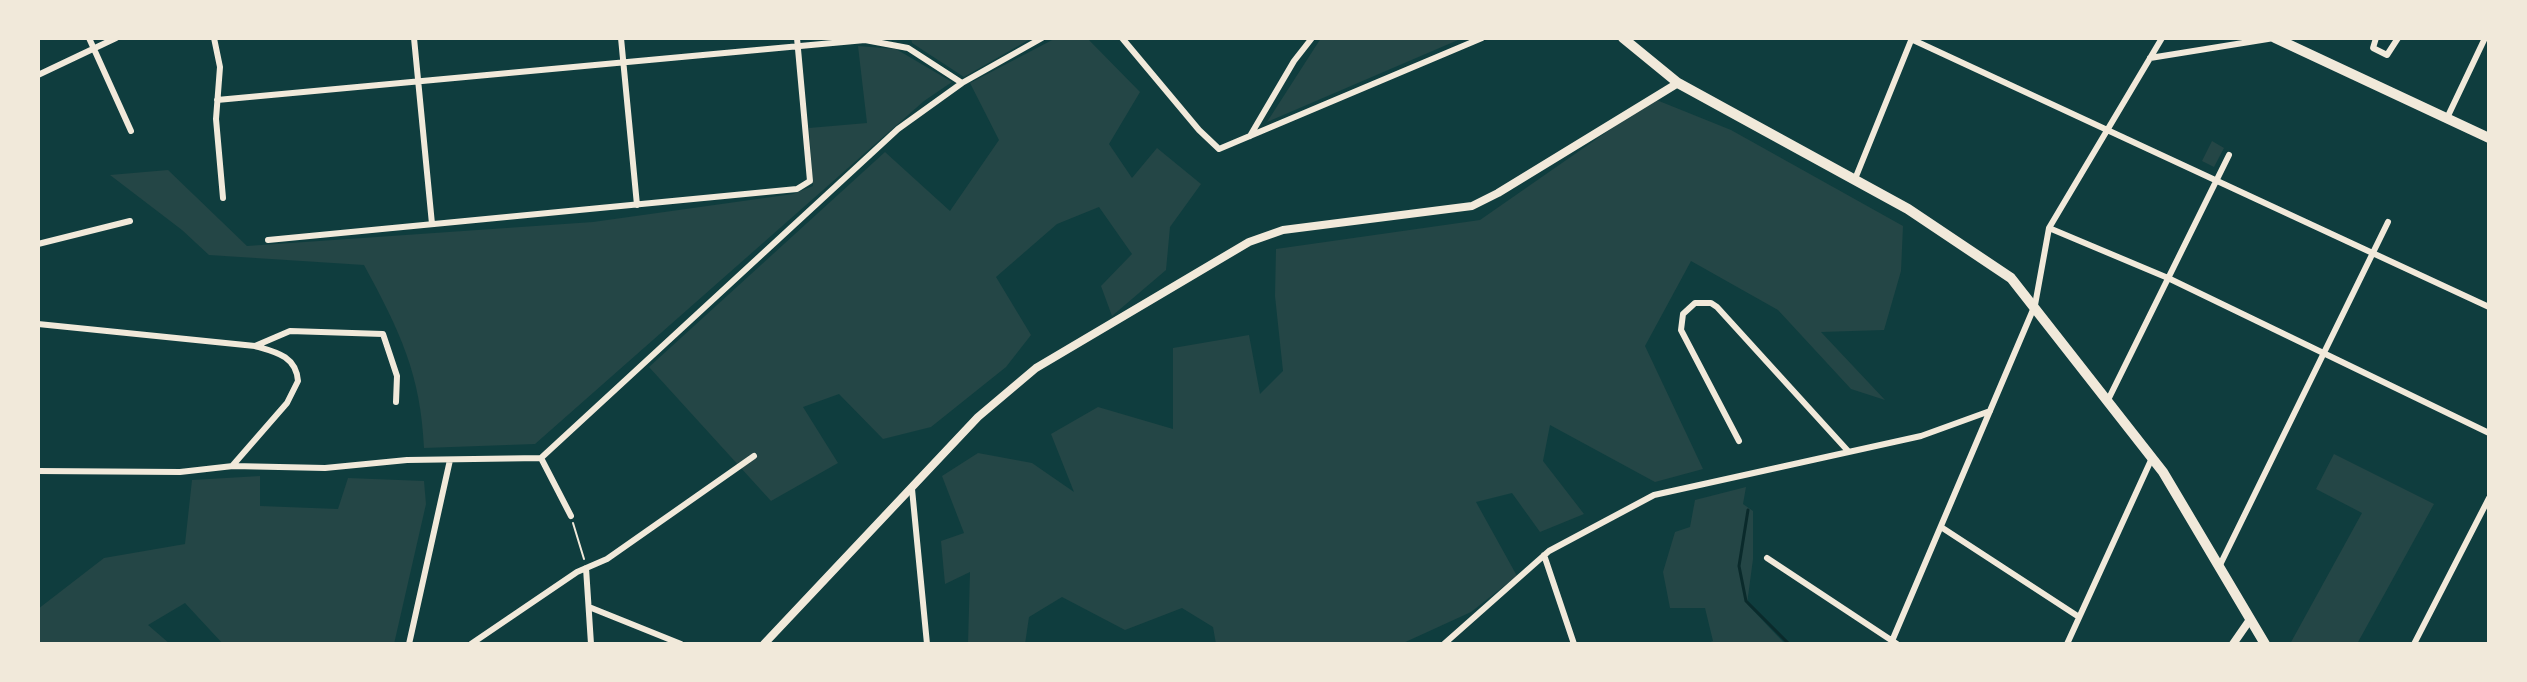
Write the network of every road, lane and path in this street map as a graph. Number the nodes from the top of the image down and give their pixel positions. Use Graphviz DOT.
graph roads {
  1 [pos="89,38"];
  2 [pos="116,38"];
  3 [pos="214,38"];
  4 [pos="414,38"];
  5 [pos="621,38"];
  6 [pos="797,38"];
  7 [pos="1042,38"];
  8 [pos="1122,38"];
  9 [pos="1312,38"];
  10 [pos="1482,38"];
  11 [pos="1623,38"];
  12 [pos="1911,38"];
  13 [pos="2162,38"];
  14 [pos="2376,38"];
  15 [pos="2398,38"];
  16 [pos="2485,38"];
  17 [pos="2281,39"];
  18 [pos="798,46"];
  19 [pos="94,49"];
  20 [pos="2150,58"];
  21 [pos="624,63"];
  22 [pos="38,75"];
  23 [pos="418,82"];
  24 [pos="962,83"];
  25 [pos="1678,83"];
  26 [pos="217,100"];
  27 [pos="2447,118"];
  28 [pos="2106,130"];
  29 [pos="131,131"];
  30 [pos="1250,136"];
  31 [pos="2489,138"];
  32 [pos="2229,155"];
  33 [pos="1855,179"];
  34 [pos="2216,180"];
  35 [pos="223,198"];
  36 [pos="637,205"];
  37 [pos="130,221"];
  38 [pos="2388,222"];
  39 [pos="432,224"];
  40 [pos="2049,228"];
  41 [pos="268,240"];
  42 [pos="38,244"];
  43 [pos="2373,253"];
  44 [pos="2168,278"];
  45 [pos="2035,305"];
  46 [pos="2489,307"];
  47 [pos="38,324"];
  48 [pos="255,346"];
  49 [pos="2324,353"];
  50 [pos="2108,400"];
  51 [pos="396,402"];
  52 [pos="1990,411"];
  53 [pos="2489,433"];
  54 [pos="1739,441"];
  55 [pos="1848,451"];
  56 [pos="754,456"];
  57 [pos="541,458"];
  58 [pos="2153,458"];
  59 [pos="450,460"];
  60 [pos="233,466"];
  61 [pos="38,471"];
  62 [pos="912,489"];
  63 [pos="2489,498"];
  64 [pos="571,516"];
  65 [pos="1941,527"];
  66 [pos="1544,555"];
  67 [pos="1767,558"];
  68 [pos="2220,565"];
  69 [pos="586,568"];
  70 [pos="589,607"];
  71 [pos="2079,617"];
  72 [pos="2249,621"];
  73 [pos="1456,635"];
  74 [pos="1895,642"];
  75 [pos="409,644"];
  76 [pos="471,644"];
  77 [pos="591,644"];
  78 [pos="681,644"];
  79 [pos="764,644"];
  80 [pos="927,644"];
  81 [pos="1444,644"];
  82 [pos="1459,644"];
  83 [pos="1574,644"];
  84 [pos="2067,644"];
  85 [pos="2233,644"];
  86 [pos="2265,644"];
  87 [pos="2414,644"];
  1 -- 19 [label="street"];
  2 -- 19 [label="street"];
  3 -- 26 [label="street"];
  4 -- 23 [label="street"];
  5 -- 21 [label="street"];
  6 -- 18 [label="street"];
  7 -- 24 [label="street"];
  8 -- 30 [label="street"];
  9 -- 30 [label="street"];
  10 -- 30 [label="street"];
  11 -- 25 [label="main road"];
  12 -- 28 [label="street"];
  12 -- 33 [label="street"];
  13 -- 20 [label="street"];
  14 -- 15 [label="street"];
  16 -- 27 [label="street"];
  17 -- 20 [label="street"];
  17 -- 27 [label="main road"];
  18 -- 21 [label="street"];
  18 -- 24 [label="street"];
  18 -- 36 [label="street"];
  19 -- 22 [label="street"];
  19 -- 29 [label="street"];
  20 -- 28 [label="street"];
  21 -- 23 [label="street"];
  21 -- 36 [label="street"];
  23 -- 26 [label="street"];
  23 -- 39 [label="street"];
  24 -- 57 [label="street"];
  25 -- 33 [label="main road"];
  25 -- 62 [label="street"];
  26 -- 35 [label="street"];
  27 -- 31 [label="main road"];
  28 -- 34 [label="street"];
  28 -- 40 [label="street"];
  32 -- 34 [label="street"];
  33 -- 45 [label="main road"];
  34 -- 43 [label="street"];
  34 -- 44 [label="street"];
  36 -- 39 [label="street"];
  37 -- 42 [label="street"];
  38 -- 43 [label="street"];
  39 -- 41 [label="street"];
  40 -- 44 [label="street"];
  40 -- 45 [label="street"];
  43 -- 46 [label="street"];
  43 -- 49 [label="street"];
  44 -- 49 [label="street"];
  44 -- 50 [label="street"];
  45 -- 50 [label="main road"];
  45 -- 52 [label="street"];
  47 -- 48 [label="street"];
  48 -- 51 [label="street"];
  48 -- 60 [label="street"];
  49 -- 53 [label="street"];
  49 -- 68 [label="street"];
  50 -- 58 [label="main road"];
  52 -- 55 [label="street"];
  52 -- 65 [label="street"];
  54 -- 55 [label="street"];
  55 -- 66 [label="street"];
  56 -- 69 [label="street"];
  57 -- 59 [label="street"];
  57 -- 64 [label="street"];
  58 -- 68 [label="main road"];
  58 -- 71 [label="street"];
  59 -- 60 [label="street"];
  59 -- 75 [label="street"];
  60 -- 61 [label="street"];
  62 -- 79 [label="street"];
  62 -- 80 [label="street"];
  63 -- 87 [label="street"];
  64 -- 69 [label="path"];
  65 -- 71 [label="street"];
  65 -- 74 [label="street"];
  66 -- 73 [label="street"];
  66 -- 83 [label="street"];
  67 -- 74 [label="street"];
  68 -- 72 [label="main road"];
  69 -- 70 [label="street"];
  69 -- 76 [label="street"];
  70 -- 77 [label="street"];
  70 -- 78 [label="street"];
  71 -- 84 [label="street"];
  72 -- 85 [label="street"];
  72 -- 86 [label="main road"];
  73 -- 81 [label="street"];
  73 -- 82 [label="street"];
}
